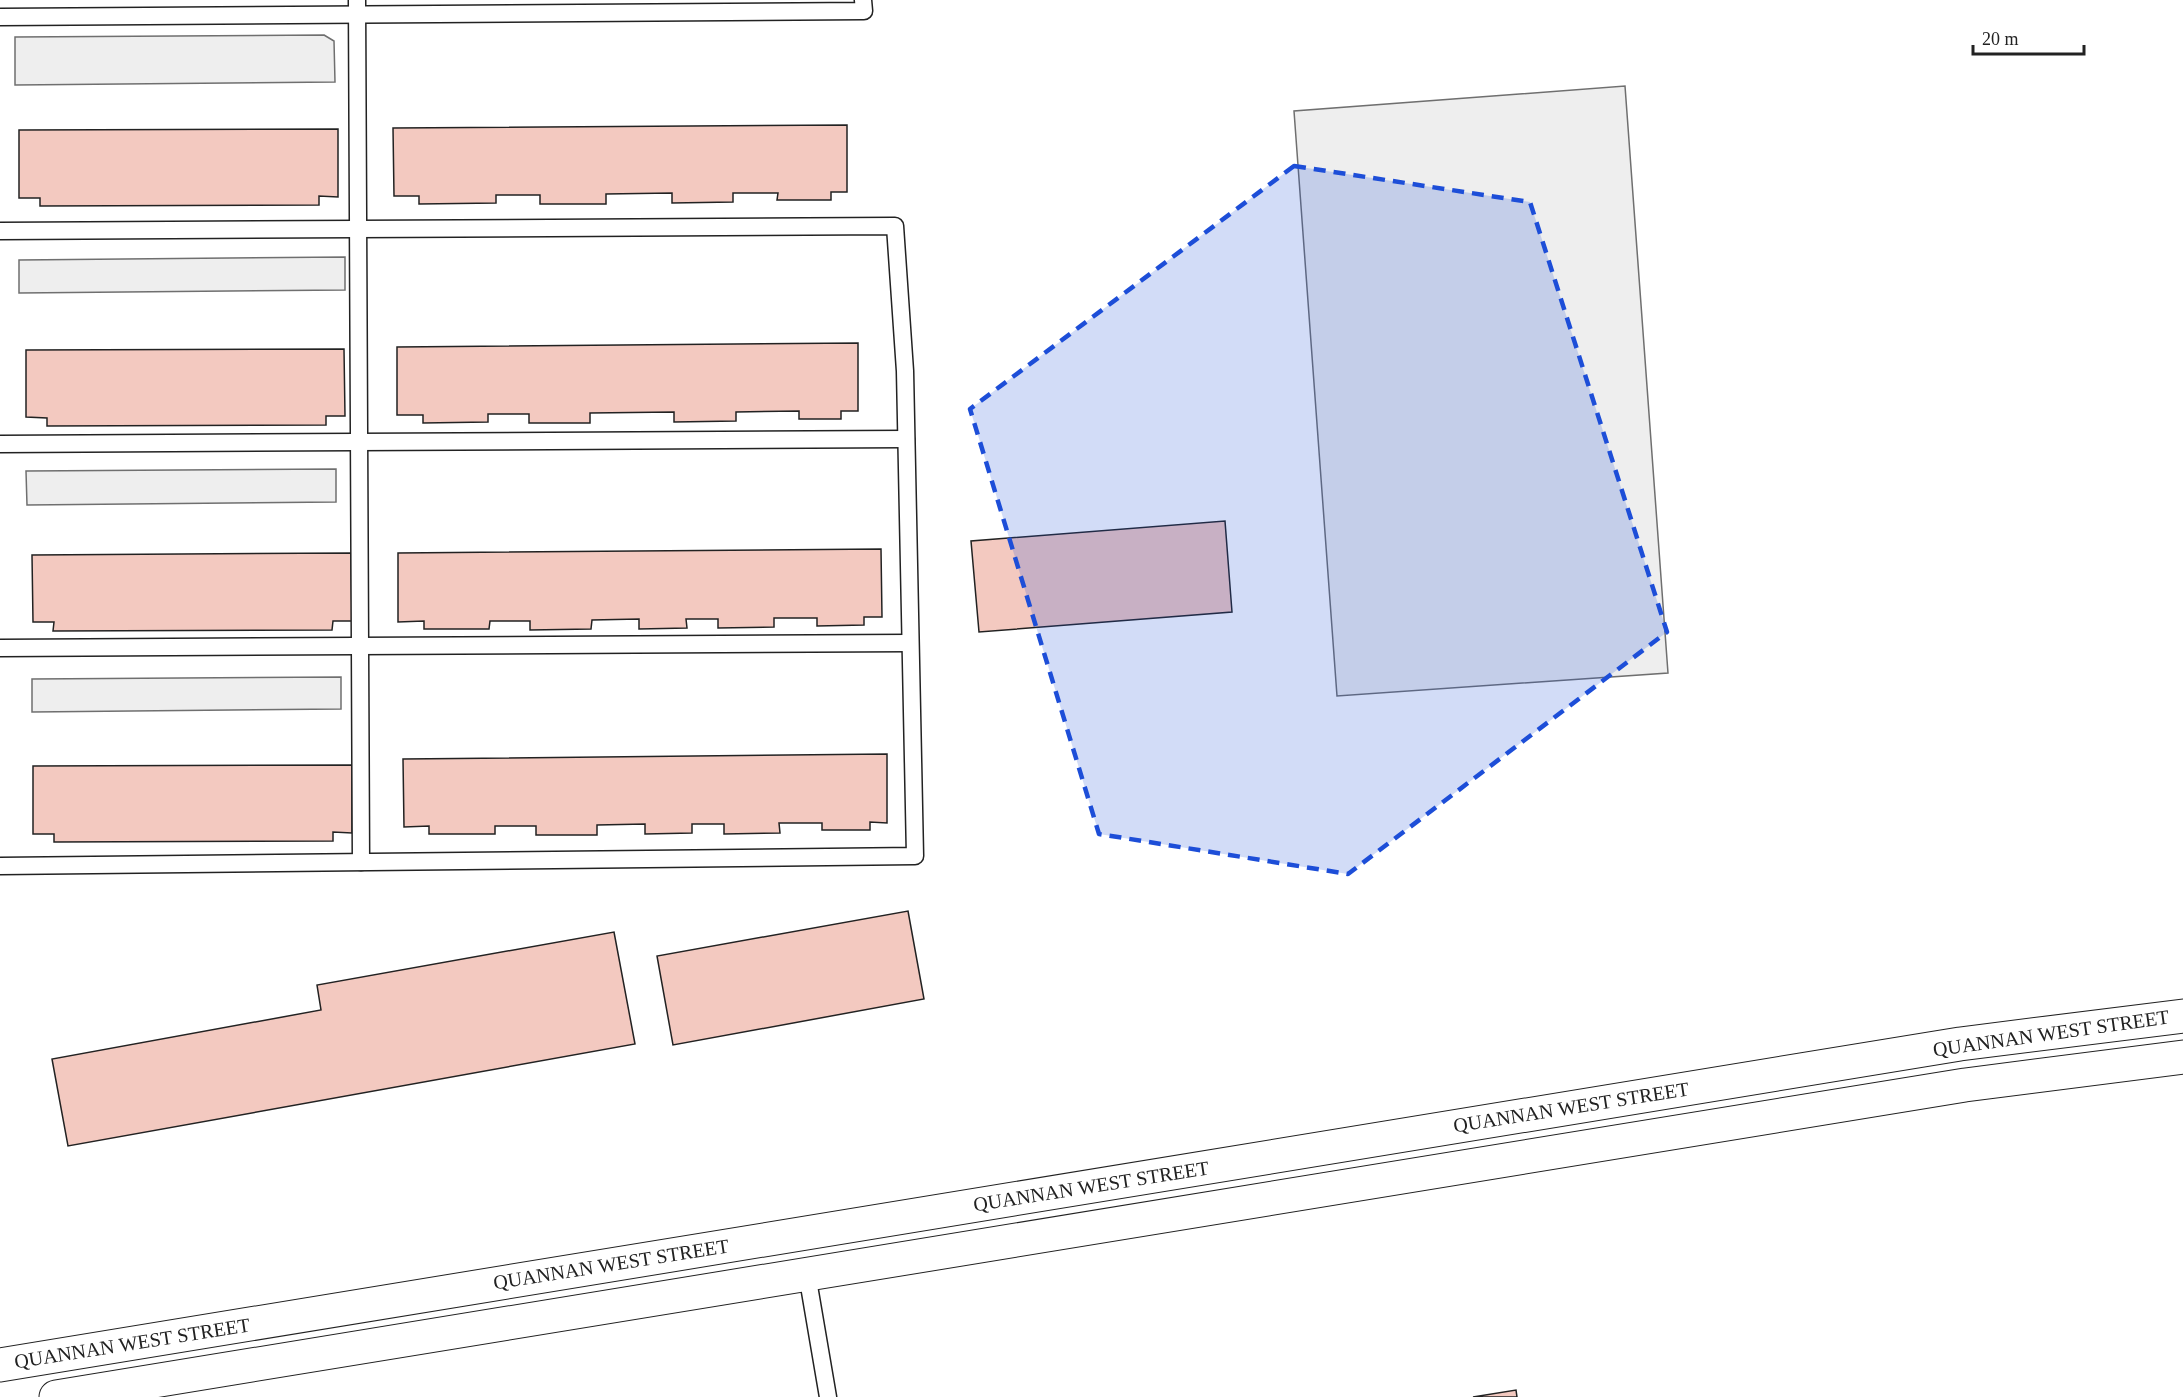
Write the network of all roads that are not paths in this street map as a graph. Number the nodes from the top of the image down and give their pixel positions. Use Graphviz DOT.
graph roads {
  1 [pos="863,0"];
  2 [pos="357,7"];
  3 [pos="0,17"];
  4 [pos="358,229"];
  5 [pos="0,231"];
  6 [pos="906,439"];
  7 [pos="359,442"];
  8 [pos="0,444"];
  9 [pos="910,643"];
  10 [pos="361,646"];
  11 [pos="0,648"];
  12 [pos="361,862"];
  13 [pos="0,866"];
  14 [pos="2183,1016"];
  15 [pos="2183,1057"];
  16 [pos="807,1274"];
  17 [pos="0,1365"];
  18 [pos="56,1397"];
  19 [pos="828,1397"];
  1 -- 2 [label="lane"];
  2 -- 3 [label="lane"];
  2 -- 4 [label="lane"];
  4 -- 5 [label="lane"];
  4 -- 6 [label="lane"];
  4 -- 7 [label="lane"];
  6 -- 7 [label="lane"];
  6 -- 9 [label="lane"];
  7 -- 8 [label="lane"];
  7 -- 10 [label="lane"];
  9 -- 10 [label="lane"];
  9 -- 12 [label="lane"];
  10 -- 11 [label="lane"];
  10 -- 12 [label="lane"];
  12 -- 13 [label="lane"];
  14 -- 17 [label="main road, QUANNAN WEST STREET"];
  15 -- 16 [label="main road, QUANNAN WEST STREET"];
  16 -- 18 [label="main road, QUANNAN WEST STREET"];
  16 -- 19 [label="lane"];
}
